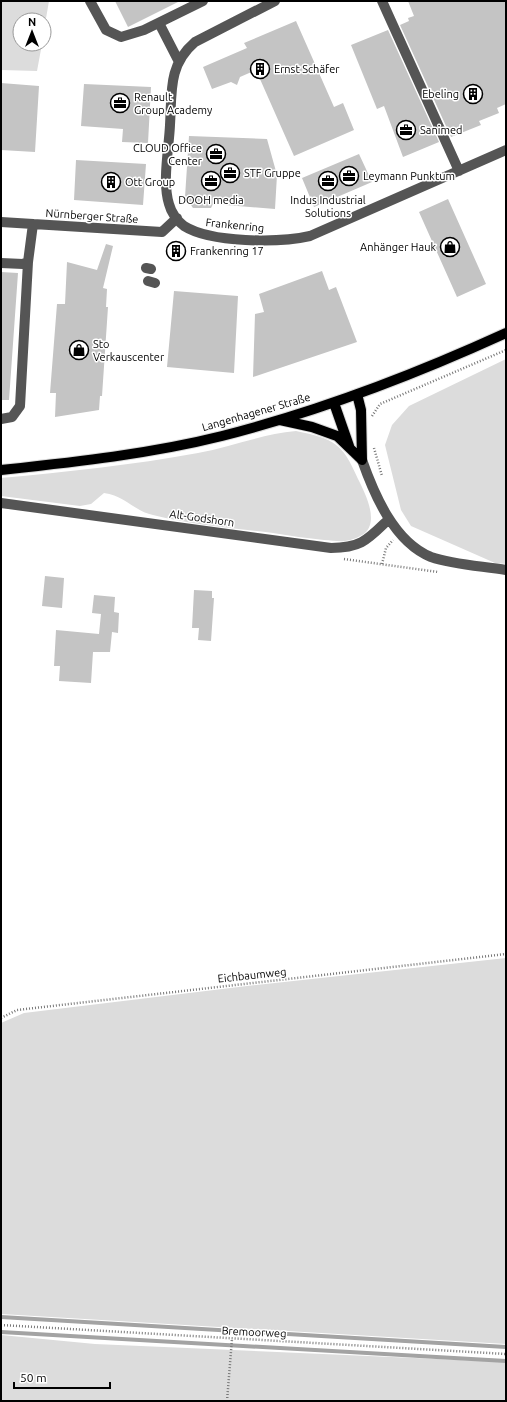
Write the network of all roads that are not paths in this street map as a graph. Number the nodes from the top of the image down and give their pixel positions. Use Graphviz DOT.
graph roads {
  1 [pos="90,1"];
  2 [pos="203,1"];
  3 [pos="276,1"];
  4 [pos="382,1"];
  5 [pos="159,23"];
  6 [pos="178,60"];
  7 [pos="506,150"];
  8 [pos="458,171"];
  9 [pos="177,218"];
  10 [pos="1,222"];
  11 [pos="33,224"];
  12 [pos="28,262"];
  13 [pos="1,263"];
  14 [pos="506,333"];
  15 [pos="357,394"];
  16 [pos="334,403"];
  17 [pos="1,420"];
  18 [pos="278,420"];
  19 [pos="351,449"];
  20 [pos="362,460"];
  21 [pos="1,470"];
  22 [pos="1,503"];
  23 [pos="389,519"];
  24 [pos="506,570"];
  1 -- 5 [label="street"];
  2 -- 5 [label="street"];
  3 -- 6 [label="street, Frankenring"];
  4 -- 8 [label="street"];
  5 -- 6 [label="street"];
  6 -- 9 [label="street, Frankenring"];
  7 -- 8 [label="street, Frankenring"];
  8 -- 9 [label="street, Frankenring"];
  9 -- 11 [label="street, Nürnberger Straße"];
  10 -- 11 [label="street, Nürnberger Straße"];
  11 -- 12 [label="street"];
  12 -- 13 [label="street"];
  12 -- 17 [label="street"];
  14 -- 15 [label="main road, Langenhagener Straße"];
  15 -- 16 [label="main road, Langenhagener Straße"];
  15 -- 20 [label="main road"];
  16 -- 18 [label="main road, Langenhagener Straße"];
  16 -- 19 [label="main road"];
  18 -- 19 [label="main road"];
  18 -- 21 [label="main road, Langenhagener Straße"];
  19 -- 20 [label="main road"];
  20 -- 23 [label="street"];
  22 -- 23 [label="street, Alt-Godshorn"];
  23 -- 24 [label="street"];
}
